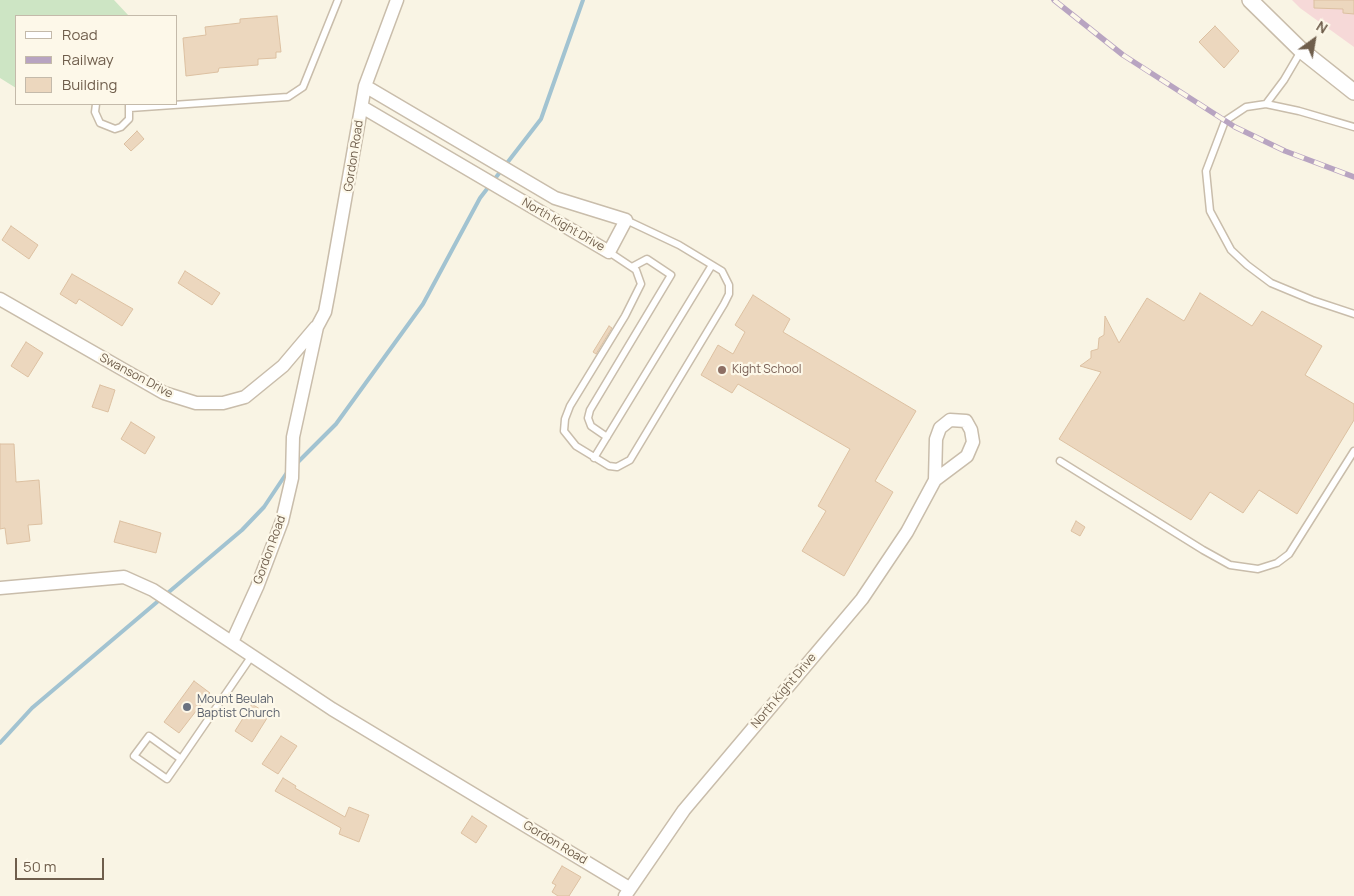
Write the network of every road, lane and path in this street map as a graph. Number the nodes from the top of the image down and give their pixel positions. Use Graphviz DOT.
graph roads {
  1 [pos="338,0"];
  2 [pos="397,0"];
  3 [pos="1250,0"];
  4 [pos="1301,50"];
  5 [pos="365,86"];
  6 [pos="1354,92"];
  7 [pos="178,103"];
  8 [pos="1266,104"];
  9 [pos="96,105"];
  10 [pos="148,105"];
  11 [pos="130,106"];
  12 [pos="362,107"];
  13 [pos="1354,126"];
  14 [pos="626,220"];
  15 [pos="609,252"];
  16 [pos="712,265"];
  17 [pos="632,267"];
  18 [pos="0,299"];
  19 [pos="1354,314"];
  20 [pos="316,327"];
  21 [pos="607,437"];
  22 [pos="1354,451"];
  23 [pos="594,458"];
  24 [pos="1060,461"];
  25 [pos="935,480"];
  26 [pos="0,588"];
  27 [pos="232,642"];
  28 [pos="251,657"];
  29 [pos="181,758"];
  30 [pos="627,892"];
  1 -- 7 [label="lane"];
  2 -- 5 [label="street, Gordon Road"];
  3 -- 4 [label="street"];
  4 -- 6 [label="street"];
  4 -- 8 [label="lane"];
  5 -- 12 [label="street, Gordon Road"];
  5 -- 14 [label="street, North Kight Drive"];
  8 -- 13 [label="lane"];
  8 -- 19 [label="lane"];
  9 -- 11 [label="lane"];
  10 -- 11 [label="lane"];
  12 -- 15 [label="street, North Kight Drive"];
  12 -- 20 [label="street, Gordon Road"];
  14 -- 15 [label="street, North Kight Drive"];
  14 -- 16 [label="lane"];
  15 -- 17 [label="lane"];
  16 -- 21 [label="lane"];
  16 -- 23 [label="lane"];
  17 -- 21 [label="lane"];
  17 -- 23 [label="lane"];
  18 -- 20 [label="street, Swanson Drive"];
  20 -- 27 [label="street, Gordon Road"];
  21 -- 23 [label="lane"];
  22 -- 24 [label="lane"];
  25 -- 25 [label="street, North Kight Drive"];
  25 -- 30 [label="street, North Kight Drive"];
  26 -- 27 [label="street"];
  27 -- 28 [label="street, Gordon Road"];
  28 -- 29 [label="lane"];
  28 -- 30 [label="street, Gordon Road"];
  29 -- 29 [label="lane"];
}
